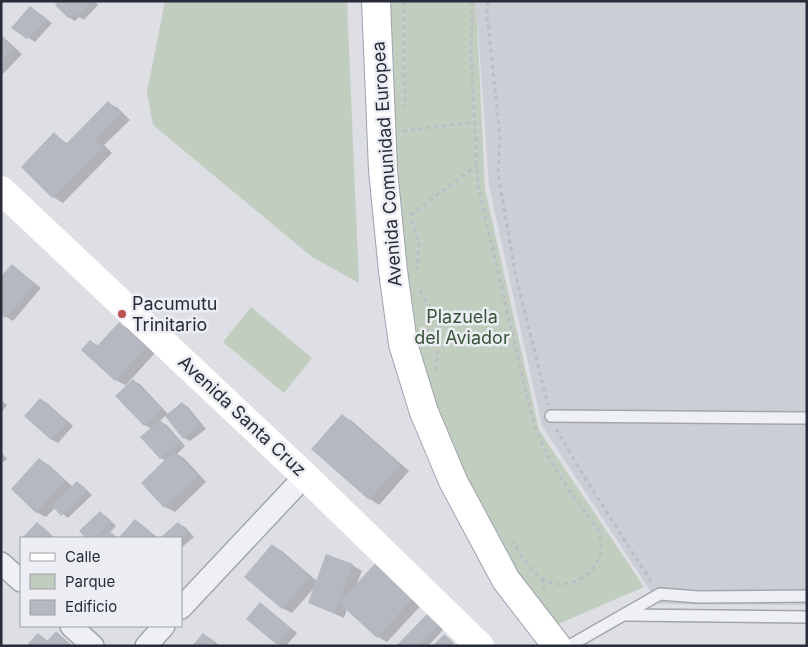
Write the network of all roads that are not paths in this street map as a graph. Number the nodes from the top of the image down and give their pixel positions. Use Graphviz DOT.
graph roads {
  1 [pos="376,1"];
  2 [pos="1,190"];
  3 [pos="551,416"];
  4 [pos="807,418"];
  5 [pos="305,476"];
  6 [pos="1,563"];
  7 [pos="20,580"];
  8 [pos="807,596"];
  9 [pos="182,607"];
  10 [pos="625,614"];
  11 [pos="807,617"];
  12 [pos="72,627"];
  13 [pos="163,627"];
  14 [pos="93,646"];
  15 [pos="146,646"];
  16 [pos="480,646"];
  17 [pos="557,646"];
  18 [pos="569,646"];
  1 -- 17 [label="main road, Avenida Comunidad Europea"];
  2 -- 5 [label="main road, Avenida Santa Cruz"];
  3 -- 4 [label="lane"];
  5 -- 9 [label="street"];
  5 -- 16 [label="main road, Avenida Santa Cruz"];
  6 -- 7 [label="street"];
  8 -- 10 [label="lane"];
  10 -- 11 [label="lane"];
  10 -- 18 [label="lane"];
  12 -- 14 [label="street"];
  13 -- 15 [label="street"];
}
